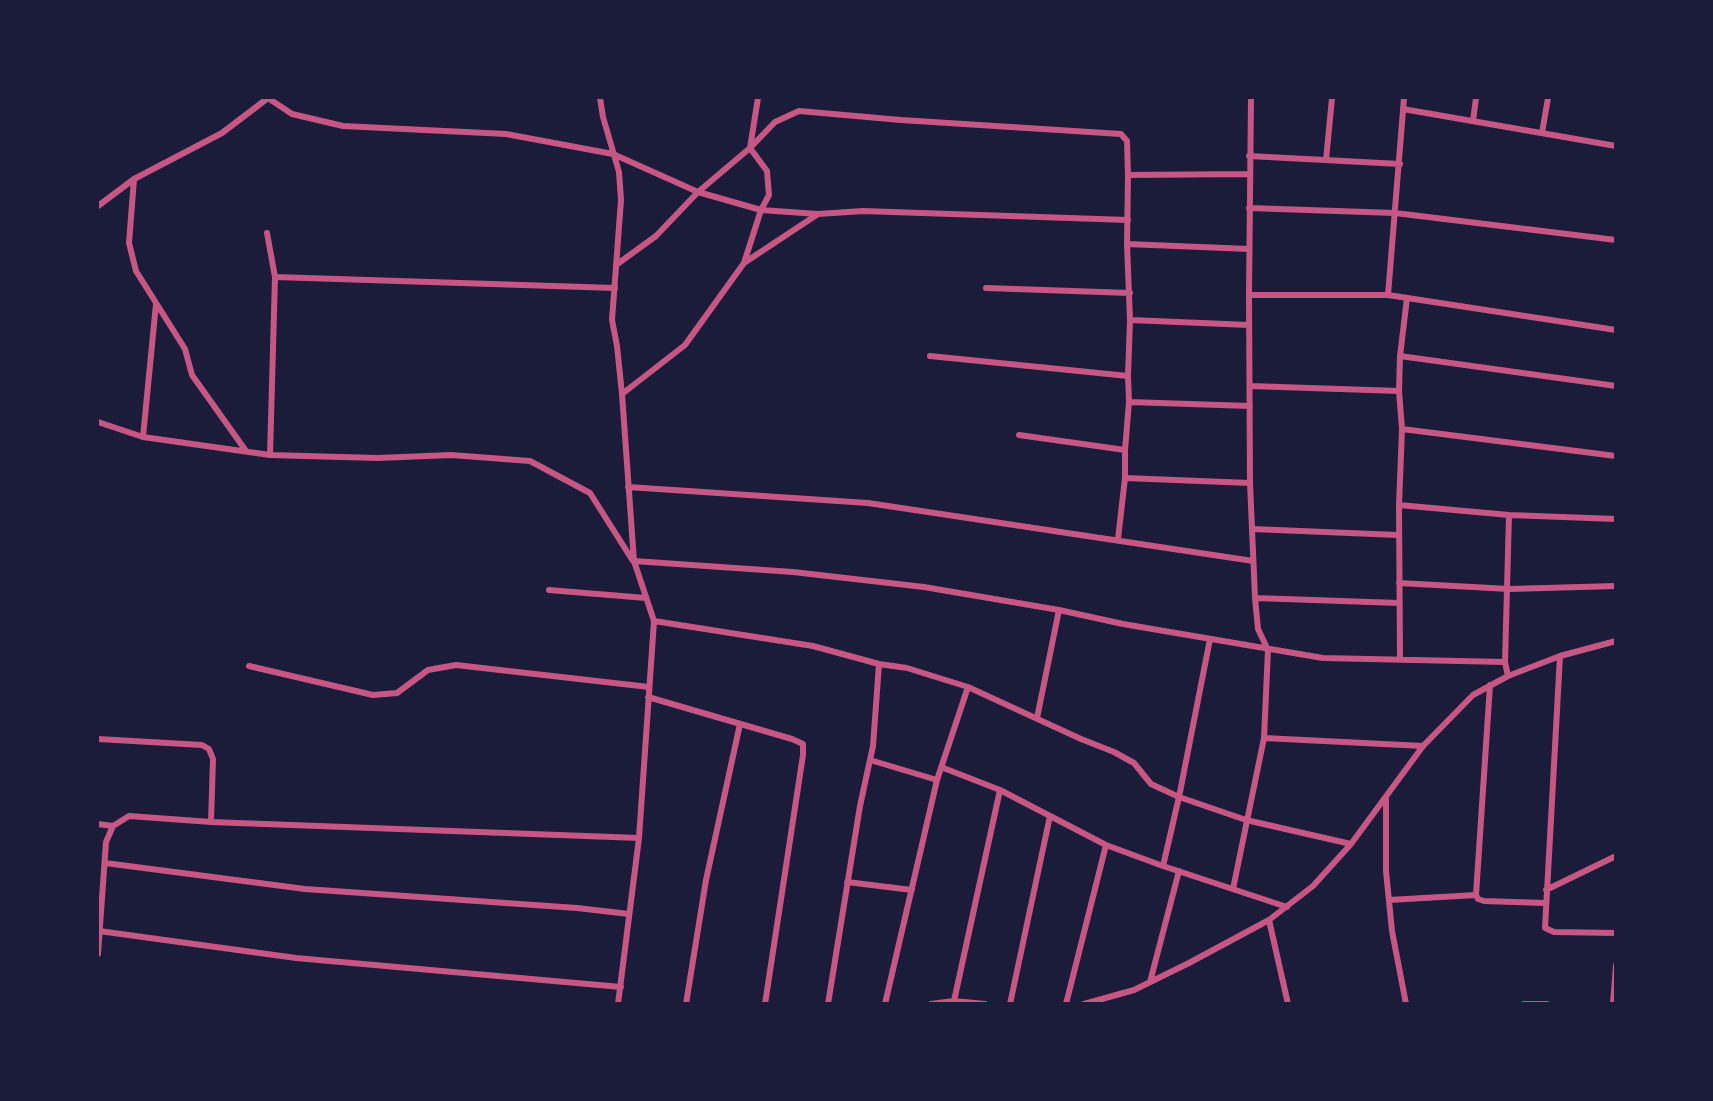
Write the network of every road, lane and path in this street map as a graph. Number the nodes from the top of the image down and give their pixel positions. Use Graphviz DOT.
graph roads {
  1 [pos="268,98"];
  2 [pos="600,98"];
  3 [pos="758,98"];
  4 [pos="1251,98"];
  5 [pos="1332,98"];
  6 [pos="1404,98"];
  7 [pos="1476,98"];
  8 [pos="1548,98"];
  9 [pos="1403,109"];
  10 [pos="1473,121"];
  11 [pos="1542,133"];
  12 [pos="1616,146"];
  13 [pos="750,148"];
  14 [pos="613,154"];
  15 [pos="1249,156"];
  16 [pos="1326,160"];
  17 [pos="1400,164"];
  18 [pos="1249,174"];
  19 [pos="1128,175"];
  20 [pos="134,179"];
  21 [pos="698,192"];
  22 [pos="98,206"];
  23 [pos="1249,208"];
  24 [pos="761,210"];
  25 [pos="1395,213"];
  26 [pos="818,214"];
  27 [pos="1128,220"];
  28 [pos="267,233"];
  29 [pos="1616,240"];
  30 [pos="1127,244"];
  31 [pos="1249,249"];
  32 [pos="744,263"];
  33 [pos="616,265"];
  34 [pos="275,277"];
  35 [pos="615,288"];
  36 [pos="986,288"];
  37 [pos="1130,294"];
  38 [pos="1248,295"];
  39 [pos="1388,295"];
  40 [pos="1407,298"];
  41 [pos="156,304"];
  42 [pos="1130,320"];
  43 [pos="1249,325"];
  44 [pos="1616,330"];
  45 [pos="930,356"];
  46 [pos="1400,356"];
  47 [pos="1128,376"];
  48 [pos="1250,386"];
  49 [pos="1616,387"];
  50 [pos="1399,391"];
  51 [pos="622,394"];
  52 [pos="1129,402"];
  53 [pos="1250,406"];
  54 [pos="98,422"];
  55 [pos="1402,429"];
  56 [pos="1019,435"];
  57 [pos="142,437"];
  58 [pos="1125,450"];
  59 [pos="246,452"];
  60 [pos="270,454"];
  61 [pos="1616,456"];
  62 [pos="1125,478"];
  63 [pos="1250,483"];
  64 [pos="628,487"];
  65 [pos="1399,505"];
  66 [pos="1509,515"];
  67 [pos="1616,519"];
  68 [pos="1252,529"];
  69 [pos="1398,535"];
  70 [pos="1118,539"];
  71 [pos="634,561"];
  72 [pos="1253,561"];
  73 [pos="1399,583"];
  74 [pos="1616,586"];
  75 [pos="1509,589"];
  76 [pos="549,590"];
  77 [pos="646,598"];
  78 [pos="1255,598"];
  79 [pos="1399,603"];
  80 [pos="1059,610"];
  81 [pos="654,621"];
  82 [pos="1210,639"];
  83 [pos="1616,641"];
  84 [pos="1268,650"];
  85 [pos="1560,656"];
  86 [pos="1400,658"];
  87 [pos="1505,662"];
  88 [pos="879,664"];
  89 [pos="249,666"];
  90 [pos="1508,676"];
  91 [pos="1490,685"];
  92 [pos="649,687"];
  93 [pos="968,687"];
  94 [pos="648,697"];
  95 [pos="1037,718"];
  96 [pos="740,724"];
  97 [pos="1264,738"];
  98 [pos="98,739"];
  99 [pos="1423,746"];
  100 [pos="870,760"];
  101 [pos="941,767"];
  102 [pos="938,780"];
  103 [pos="1000,790"];
  104 [pos="1386,797"];
  105 [pos="1179,798"];
  106 [pos="1050,816"];
  107 [pos="1246,819"];
  108 [pos="211,822"];
  109 [pos="98,824"];
  110 [pos="113,826"];
  111 [pos="639,838"];
  112 [pos="1351,844"];
  113 [pos="1106,845"];
  114 [pos="1616,856"];
  115 [pos="105,863"];
  116 [pos="1163,866"];
  117 [pos="1179,871"];
  118 [pos="847,882"];
  119 [pos="1233,889"];
  120 [pos="912,890"];
  121 [pos="1546,890"];
  122 [pos="1476,895"];
  123 [pos="1389,900"];
  124 [pos="1545,903"];
  125 [pos="1287,906"];
  126 [pos="629,914"];
  127 [pos="1269,920"];
  128 [pos="99,931"];
  129 [pos="1616,933"];
  130 [pos="98,954"];
  131 [pos="1616,964"];
  132 [pos="1150,982"];
  133 [pos="621,987"];
  134 [pos="954,1001"];
  135 [pos="1614,1002"];
  136 [pos="618,1004"];
  137 [pos="686,1004"];
  138 [pos="765,1004"];
  139 [pos="828,1004"];
  140 [pos="885,1004"];
  141 [pos="930,1004"];
  142 [pos="986,1004"];
  143 [pos="1010,1004"];
  144 [pos="1066,1004"];
  145 [pos="1084,1004"];
  146 [pos="1287,1004"];
  147 [pos="1406,1004"];
  148 [pos="1524,1004"];
  149 [pos="1547,1004"];
  1 -- 14 [label="street"];
  1 -- 20 [label="street"];
  2 -- 14 [label="street"];
  3 -- 13 [label="street"];
  4 -- 15 [label="street"];
  5 -- 16 [label="street"];
  6 -- 9 [label="street"];
  7 -- 10 [label="street"];
  8 -- 11 [label="street"];
  9 -- 10 [label="street"];
  9 -- 17 [label="street"];
  10 -- 11 [label="street"];
  11 -- 12 [label="street"];
  13 -- 19 [label="street"];
  13 -- 21 [label="street"];
  13 -- 24 [label="street"];
  14 -- 21 [label="street"];
  14 -- 33 [label="street"];
  15 -- 16 [label="street"];
  15 -- 18 [label="street"];
  16 -- 17 [label="street"];
  17 -- 25 [label="street"];
  18 -- 19 [label="street"];
  18 -- 23 [label="street"];
  19 -- 27 [label="street"];
  20 -- 22 [label="street"];
  20 -- 41 [label="street"];
  21 -- 24 [label="street"];
  21 -- 33 [label="street"];
  23 -- 25 [label="street"];
  23 -- 31 [label="street"];
  24 -- 26 [label="street"];
  24 -- 32 [label="street"];
  25 -- 29 [label="street"];
  25 -- 39 [label="street"];
  26 -- 27 [label="street"];
  26 -- 32 [label="street"];
  27 -- 30 [label="street"];
  28 -- 34 [label="street"];
  30 -- 31 [label="street"];
  30 -- 37 [label="street"];
  31 -- 38 [label="street"];
  32 -- 51 [label="street"];
  33 -- 35 [label="street"];
  34 -- 35 [label="street"];
  34 -- 60 [label="street"];
  35 -- 51 [label="street"];
  36 -- 37 [label="street"];
  37 -- 42 [label="street"];
  38 -- 39 [label="street"];
  38 -- 43 [label="street"];
  39 -- 40 [label="street"];
  40 -- 44 [label="street"];
  40 -- 46 [label="street"];
  41 -- 57 [label="street"];
  41 -- 59 [label="street"];
  42 -- 43 [label="street"];
  42 -- 47 [label="street"];
  43 -- 48 [label="street"];
  45 -- 47 [label="street"];
  46 -- 49 [label="street"];
  46 -- 50 [label="street"];
  47 -- 52 [label="street"];
  48 -- 50 [label="street"];
  48 -- 53 [label="street"];
  50 -- 55 [label="street"];
  51 -- 64 [label="street"];
  52 -- 53 [label="street"];
  52 -- 58 [label="street"];
  53 -- 63 [label="street"];
  54 -- 57 [label="street"];
  55 -- 61 [label="street"];
  55 -- 65 [label="street"];
  56 -- 58 [label="street"];
  57 -- 59 [label="street"];
  58 -- 62 [label="street"];
  59 -- 60 [label="street"];
  60 -- 71 [label="street"];
  62 -- 63 [label="street"];
  62 -- 70 [label="street"];
  63 -- 68 [label="street"];
  64 -- 70 [label="street"];
  64 -- 71 [label="street"];
  65 -- 66 [label="street"];
  65 -- 69 [label="street"];
  66 -- 67 [label="street"];
  66 -- 75 [label="street"];
  68 -- 69 [label="street"];
  68 -- 72 [label="street"];
  69 -- 73 [label="street"];
  70 -- 72 [label="street"];
  71 -- 77 [label="street"];
  71 -- 80 [label="street"];
  72 -- 78 [label="street"];
  73 -- 75 [label="street"];
  73 -- 79 [label="street"];
  74 -- 75 [label="street"];
  75 -- 87 [label="street"];
  76 -- 77 [label="street"];
  77 -- 81 [label="street"];
  78 -- 79 [label="street"];
  78 -- 84 [label="street"];
  79 -- 86 [label="street"];
  80 -- 82 [label="street"];
  80 -- 95 [label="street"];
  81 -- 88 [label="street"];
  81 -- 92 [label="street"];
  82 -- 84 [label="street"];
  82 -- 105 [label="street"];
  83 -- 85 [label="street"];
  84 -- 86 [label="street"];
  84 -- 97 [label="street"];
  85 -- 90 [label="street"];
  85 -- 121 [label="street"];
  86 -- 87 [label="street"];
  87 -- 90 [label="street"];
  88 -- 93 [label="street"];
  88 -- 100 [label="street"];
  89 -- 92 [label="street"];
  90 -- 91 [label="street"];
  91 -- 99 [label="street"];
  91 -- 122 [label="street"];
  92 -- 94 [label="street"];
  93 -- 95 [label="street"];
  93 -- 101 [label="street"];
  94 -- 96 [label="street"];
  94 -- 111 [label="street"];
  95 -- 105 [label="street"];
  96 -- 137 [label="street"];
  96 -- 138 [label="street"];
  97 -- 99 [label="street"];
  97 -- 107 [label="street"];
  98 -- 108 [label="street"];
  99 -- 104 [label="street"];
  100 -- 102 [label="street"];
  100 -- 118 [label="street"];
  101 -- 102 [label="street"];
  101 -- 103 [label="street"];
  102 -- 120 [label="street"];
  103 -- 106 [label="street"];
  103 -- 134 [label="street"];
  104 -- 112 [label="street"];
  104 -- 123 [label="street"];
  105 -- 107 [label="street"];
  105 -- 116 [label="street"];
  106 -- 113 [label="street"];
  106 -- 143 [label="street"];
  107 -- 112 [label="street"];
  107 -- 119 [label="street"];
  108 -- 110 [label="street"];
  108 -- 111 [label="street"];
  109 -- 110 [label="street"];
  110 -- 115 [label="street"];
  111 -- 126 [label="street"];
  112 -- 125 [label="street"];
  113 -- 116 [label="street"];
  113 -- 144 [label="street"];
  114 -- 121 [label="street"];
  115 -- 126 [label="street"];
  115 -- 128 [label="street"];
  116 -- 117 [label="street"];
  117 -- 119 [label="street"];
  117 -- 132 [label="street"];
  118 -- 120 [label="street"];
  118 -- 139 [label="street"];
  119 -- 125 [label="street"];
  120 -- 140 [label="street"];
  121 -- 124 [label="street"];
  122 -- 123 [label="street"];
  122 -- 124 [label="street"];
  123 -- 147 [label="street"];
  124 -- 129 [label="street"];
  125 -- 127 [label="street"];
  126 -- 133 [label="street"];
  127 -- 132 [label="street"];
  127 -- 146 [label="street"];
  128 -- 130 [label="street"];
  128 -- 133 [label="street"];
  131 -- 135 [label="street"];
  132 -- 145 [label="street"];
  133 -- 136 [label="street"];
  134 -- 141 [label="street"];
  134 -- 142 [label="street"];
  148 -- 149 [label="street"];
}
